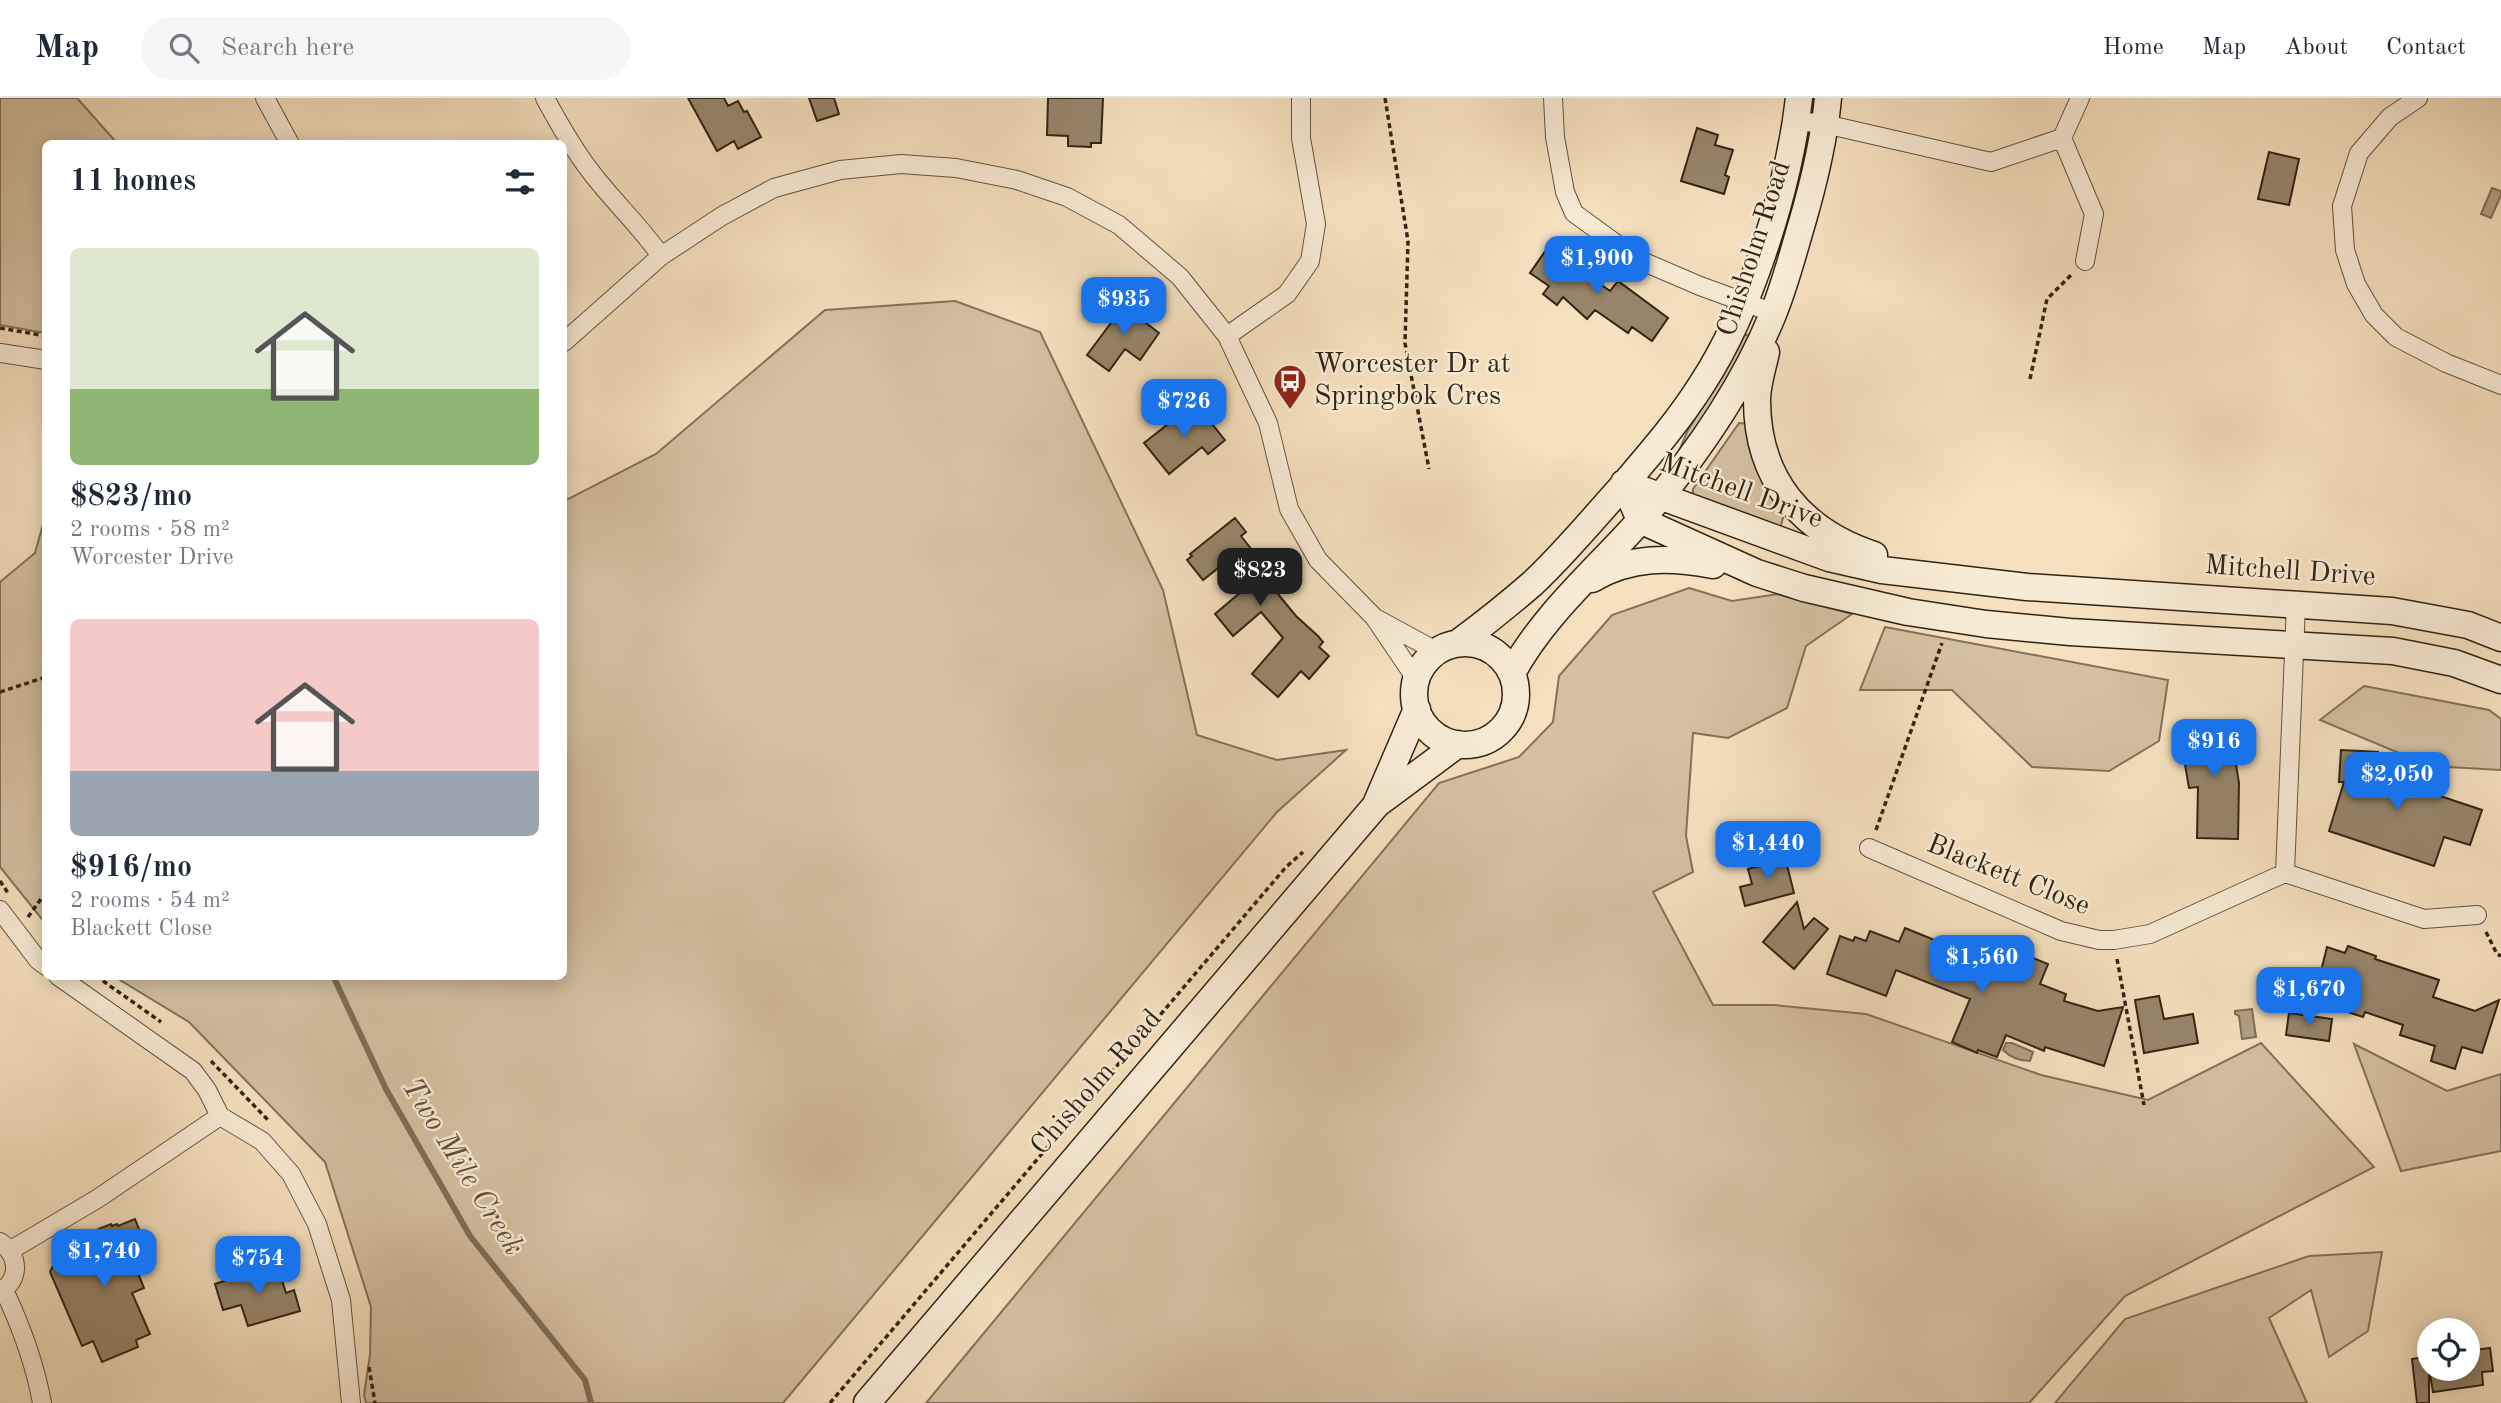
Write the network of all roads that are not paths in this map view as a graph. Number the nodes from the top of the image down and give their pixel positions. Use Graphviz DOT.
graph roads {
  1 [pos="265,98"];
  2 [pos="545,98"];
  3 [pos="1301,98"];
  4 [pos="1553,98"];
  5 [pos="2080,98"];
  6 [pos="2418,98"];
  7 [pos="1798,109"];
  8 [pos="1827,111"];
  9 [pos="2062,138"];
  10 [pos="288,140"];
  11 [pos="661,256"];
  12 [pos="2084,261"];
  13 [pos="1745,300"];
  14 [pos="1774,313"];
  15 [pos="1227,336"];
  16 [pos="567,339"];
  17 [pos="0,353"];
  18 [pos="42,359"];
  19 [pos="2501,384"];
  20 [pos="1624,483"];
  21 [pos="1661,495"];
  22 [pos="1640,520"];
  23 [pos="1756,573"];
  24 [pos="1946,579"];
  25 [pos="1580,586"];
  26 [pos="2296,604"];
  27 [pos="1374,617"];
  28 [pos="2501,638"];
  29 [pos="2294,644"];
  30 [pos="1447,647"];
  31 [pos="1512,673"];
  32 [pos="1416,679"];
  33 [pos="2501,681"];
  34 [pos="1417,709"];
  35 [pos="1458,744"];
  36 [pos="1377,804"];
  37 [pos="1869,848"];
  38 [pos="2285,873"];
  39 [pos="0,910"];
  40 [pos="2477,915"];
  41 [pos="42,963"];
  42 [pos="64,980"];
  43 [pos="220,1116"];
  44 [pos="5,1246"];
  45 [pos="2,1291"];
  46 [pos="42,1403"];
  47 [pos="351,1403"];
  48 [pos="867,1403"];
  1 -- 10 [label="street"];
  2 -- 11 [label="street"];
  3 -- 15 [label="street"];
  4 -- 13 [label="street"];
  5 -- 9 [label="street"];
  6 -- 19 [label="street"];
  7 -- 8 [label="street"];
  7 -- 13 [label="main road, Chisholm Road"];
  8 -- 9 [label="street"];
  8 -- 14 [label="main road, Chisholm Road"];
  9 -- 12 [label="street"];
  11 -- 15 [label="street"];
  11 -- 16 [label="street"];
  13 -- 14 [label="street"];
  13 -- 20 [label="main road, Chisholm Road"];
  14 -- 21 [label="main road, Chisholm Road"];
  14 -- 24 [label="main road"];
  15 -- 27 [label="street"];
  17 -- 18 [label="street"];
  20 -- 21 [label="main road, Mitchell Drive"];
  20 -- 22 [label="main road, Mitchell Drive"];
  20 -- 30 [label="main road, Chisholm Road"];
  21 -- 22 [label="main road, Chisholm Road"];
  21 -- 24 [label="main road, Mitchell Drive"];
  22 -- 23 [label="main road"];
  22 -- 25 [label="main road, Chisholm Road"];
  23 -- 25 [label="main road"];
  23 -- 29 [label="main road"];
  24 -- 26 [label="main road, Mitchell Drive"];
  25 -- 31 [label="main road, Chisholm Road"];
  26 -- 28 [label="main road, Mitchell Drive"];
  26 -- 29 [label="street"];
  27 -- 30 [label="street"];
  27 -- 32 [label="street"];
  29 -- 33 [label="main road"];
  29 -- 38 [label="street"];
  30 -- 31 [label="main road"];
  30 -- 32 [label="main road"];
  31 -- 35 [label="main road"];
  32 -- 34 [label="main road"];
  34 -- 35 [label="main road"];
  34 -- 36 [label="main road, Chisholm Road"];
  35 -- 36 [label="main road, Chisholm Road"];
  36 -- 48 [label="main road, Chisholm Road"];
  37 -- 38 [label="street, Blackett Close"];
  38 -- 40 [label="street"];
  39 -- 41 [label="street"];
  42 -- 43 [label="street"];
  43 -- 44 [label="street"];
  43 -- 47 [label="street"];
  44 -- 45 [label="street"];
  45 -- 46 [label="street"];
}
